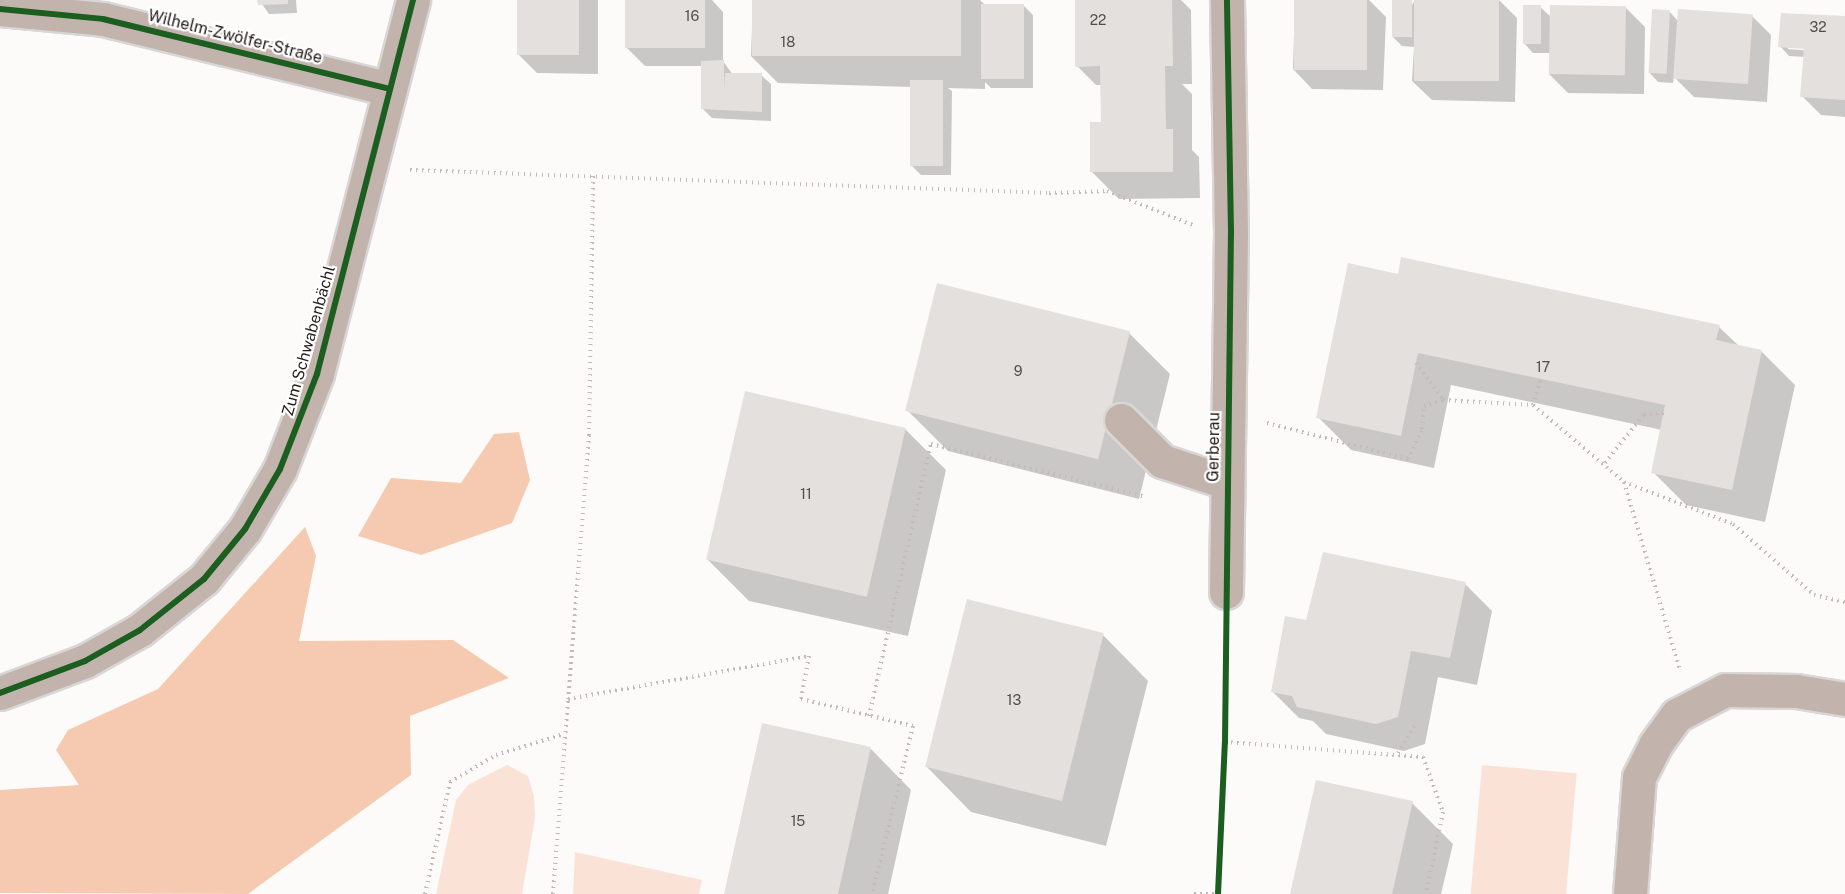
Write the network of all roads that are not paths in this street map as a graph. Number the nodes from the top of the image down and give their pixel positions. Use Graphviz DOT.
graph roads {
  1 [pos="413,0"];
  2 [pos="430,0"];
  3 [pos="1227,0"];
  4 [pos="0,9"];
  5 [pos="390,89"];
  6 [pos="1121,420"];
  7 [pos="1226,482"];
  8 [pos="1226,592"];
  9 [pos="0,693"];
  10 [pos="1845,699"];
  11 [pos="1630,894"];
  1 -- 5 [label="street, Zum Schwabenbächl"];
  2 -- 5 [label="street, Zum Schwabenbächl"];
  3 -- 7 [label="street, Gerberau"];
  4 -- 5 [label="street, Wilhelm-Zwölfer-Straße"];
  5 -- 9 [label="street, Zum Schwabenbächl"];
  6 -- 7 [label="street, Gerberau"];
  7 -- 8 [label="street, Gerberau"];
  10 -- 11 [label="street"];
}
